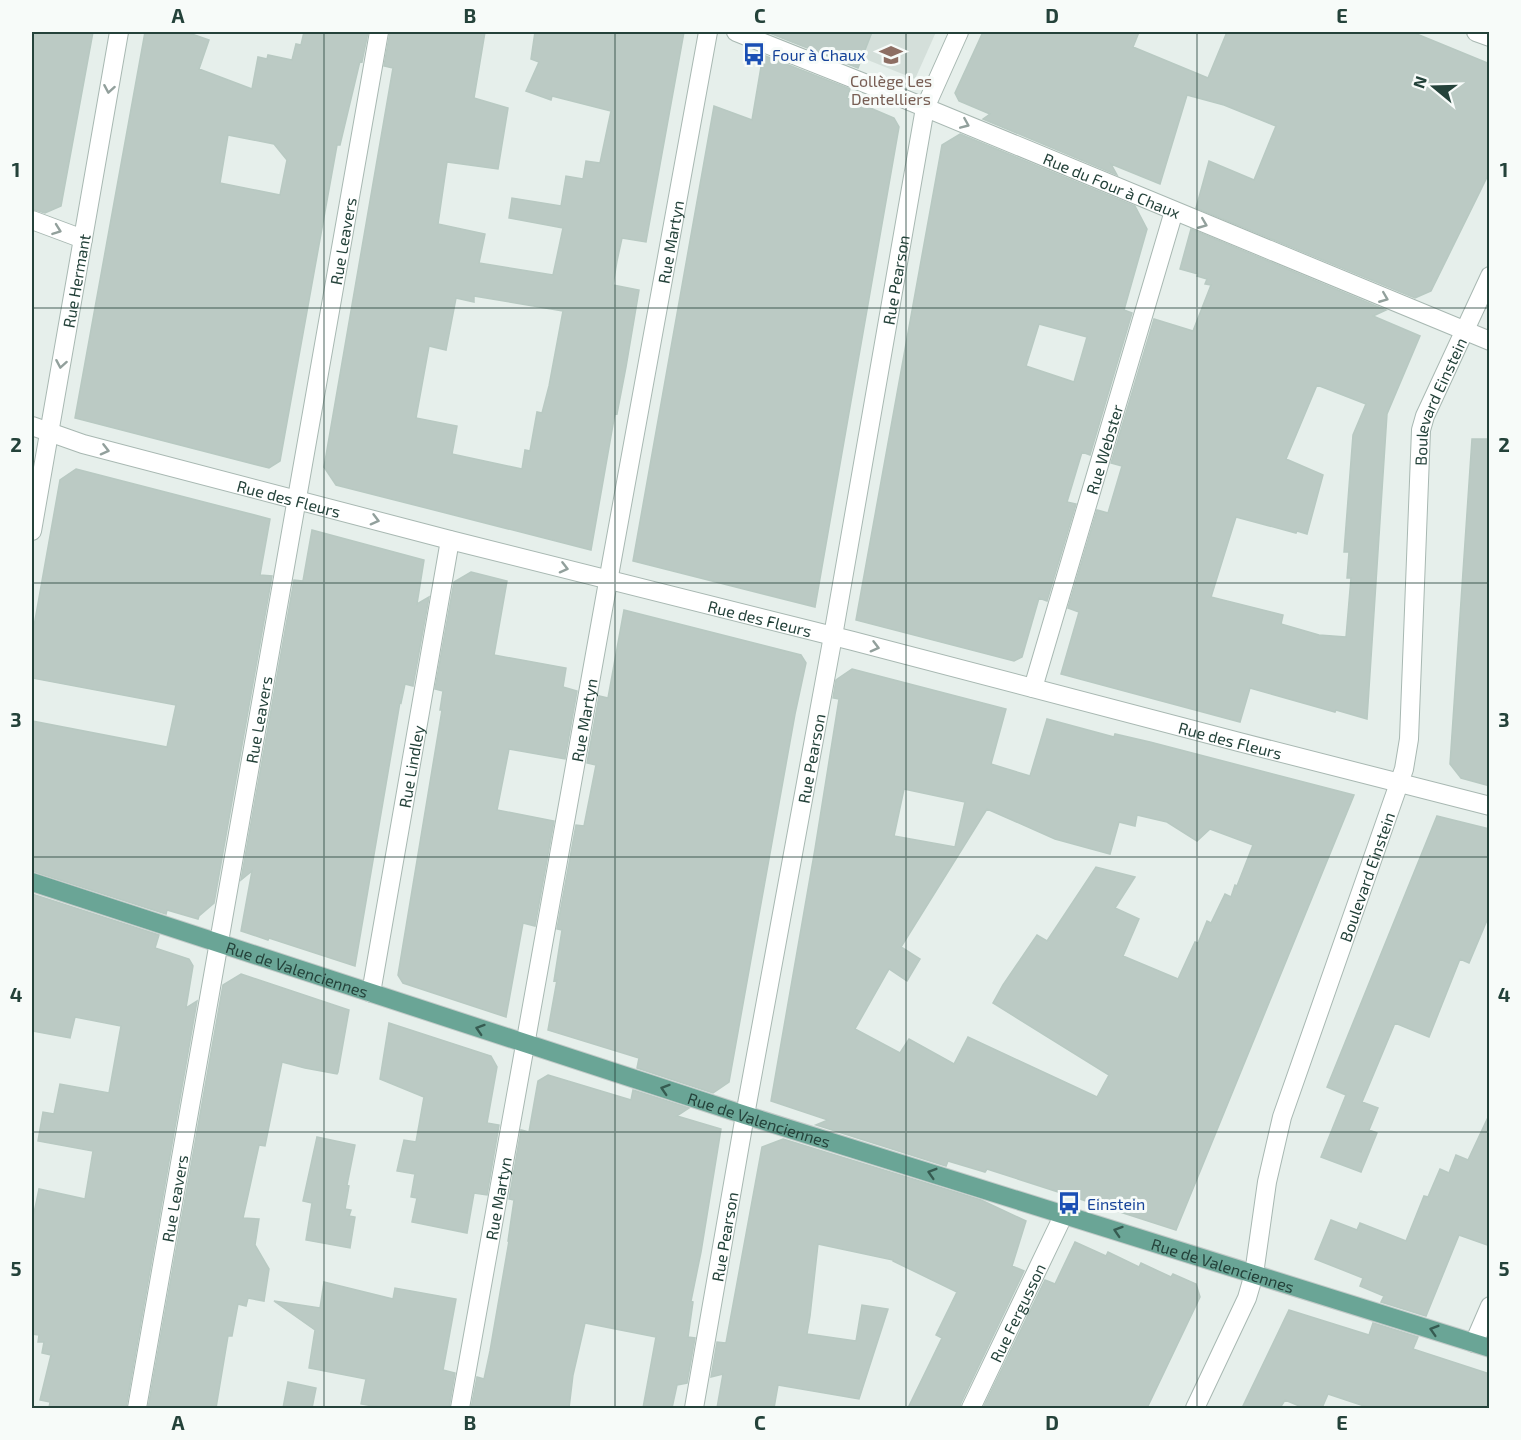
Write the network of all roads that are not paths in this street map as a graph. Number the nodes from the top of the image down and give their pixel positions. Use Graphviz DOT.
graph roads {
  1 [pos="119,32"];
  2 [pos="379,32"];
  3 [pos="708,32"];
  4 [pos="736,32"];
  5 [pos="959,32"];
  6 [pos="1476,32"];
  7 [pos="1490,37"];
  8 [pos="925,108"];
  9 [pos="1174,211"];
  10 [pos="32,220"];
  11 [pos="83,239"];
  12 [pos="1490,276"];
  13 [pos="1464,330"];
  14 [pos="1490,341"];
  15 [pos="32,426"];
  16 [pos="49,433"];
  17 [pos="297,499"];
  18 [pos="32,531"];
  19 [pos="450,540"];
  20 [pos="608,579"];
  21 [pos="833,636"];
  22 [pos="1034,688"];
  23 [pos="1400,782"];
  24 [pos="1490,806"];
  25 [pos="32,882"];
  26 [pos="219,942"];
  27 [pos="371,993"];
  28 [pos="526,1044"];
  29 [pos="745,1115"];
  30 [pos="1064,1214"];
  31 [pos="1254,1274"];
  32 [pos="1490,1306"];
  33 [pos="1482,1346"];
  34 [pos="136,1408"];
  35 [pos="460,1408"];
  36 [pos="694,1408"];
  37 [pos="970,1408"];
  38 [pos="1195,1408"];
  1 -- 11 [label="street, Rue Hermant, one-way"];
  2 -- 17 [label="street, Rue Leavers"];
  3 -- 20 [label="street, Rue Martyn"];
  4 -- 8 [label="street, Rue du Four à Chaux"];
  5 -- 8 [label="street, Rue Pearson"];
  6 -- 7 [label="street"];
  8 -- 9 [label="street, Rue du Four à Chaux, one-way"];
  8 -- 21 [label="street, Rue Pearson"];
  9 -- 13 [label="street, Rue du Four à Chaux, one-way"];
  9 -- 22 [label="street, Rue Webster"];
  10 -- 11 [label="street, one-way"];
  11 -- 16 [label="street, Rue Hermant, one-way"];
  12 -- 13 [label="street, Boulevard Einstein"];
  13 -- 14 [label="street, Rue du Four à Chaux"];
  13 -- 23 [label="street, Boulevard Einstein"];
  15 -- 16 [label="street, Rue des Fleurs"];
  16 -- 17 [label="street, Rue des Fleurs, one-way"];
  16 -- 18 [label="street, Rue Hermant"];
  17 -- 19 [label="street, Rue des Fleurs, one-way"];
  17 -- 26 [label="street, Rue Leavers"];
  19 -- 20 [label="street, Rue des Fleurs, one-way"];
  19 -- 27 [label="street, Rue Lindley"];
  20 -- 21 [label="street, Rue des Fleurs"];
  20 -- 28 [label="street, Rue Martyn"];
  21 -- 22 [label="street, Rue des Fleurs, one-way"];
  21 -- 29 [label="street, Rue Pearson"];
  22 -- 23 [label="street, Rue des Fleurs"];
  23 -- 24 [label="street, Rue des Fleurs"];
  23 -- 31 [label="street, Boulevard Einstein"];
  25 -- 26 [label="main road, Rue de Valenciennes"];
  26 -- 27 [label="main road, Rue de Valenciennes"];
  26 -- 34 [label="street, Rue Leavers"];
  28 -- 27 [label="main road, Rue de Valenciennes, one-way"];
  29 -- 28 [label="main road, Rue de Valenciennes, one-way"];
  28 -- 35 [label="street, Rue Martyn"];
  30 -- 29 [label="main road, Rue de Valenciennes, one-way"];
  29 -- 36 [label="street, Rue Pearson"];
  31 -- 30 [label="main road, Rue de Valenciennes, one-way"];
  30 -- 37 [label="street, Rue Fergusson"];
  33 -- 31 [label="main road, Rue de Valenciennes, one-way"];
  31 -- 38 [label="street, Boulevard Einstein"];
  32 -- 33 [label="street"];
}
